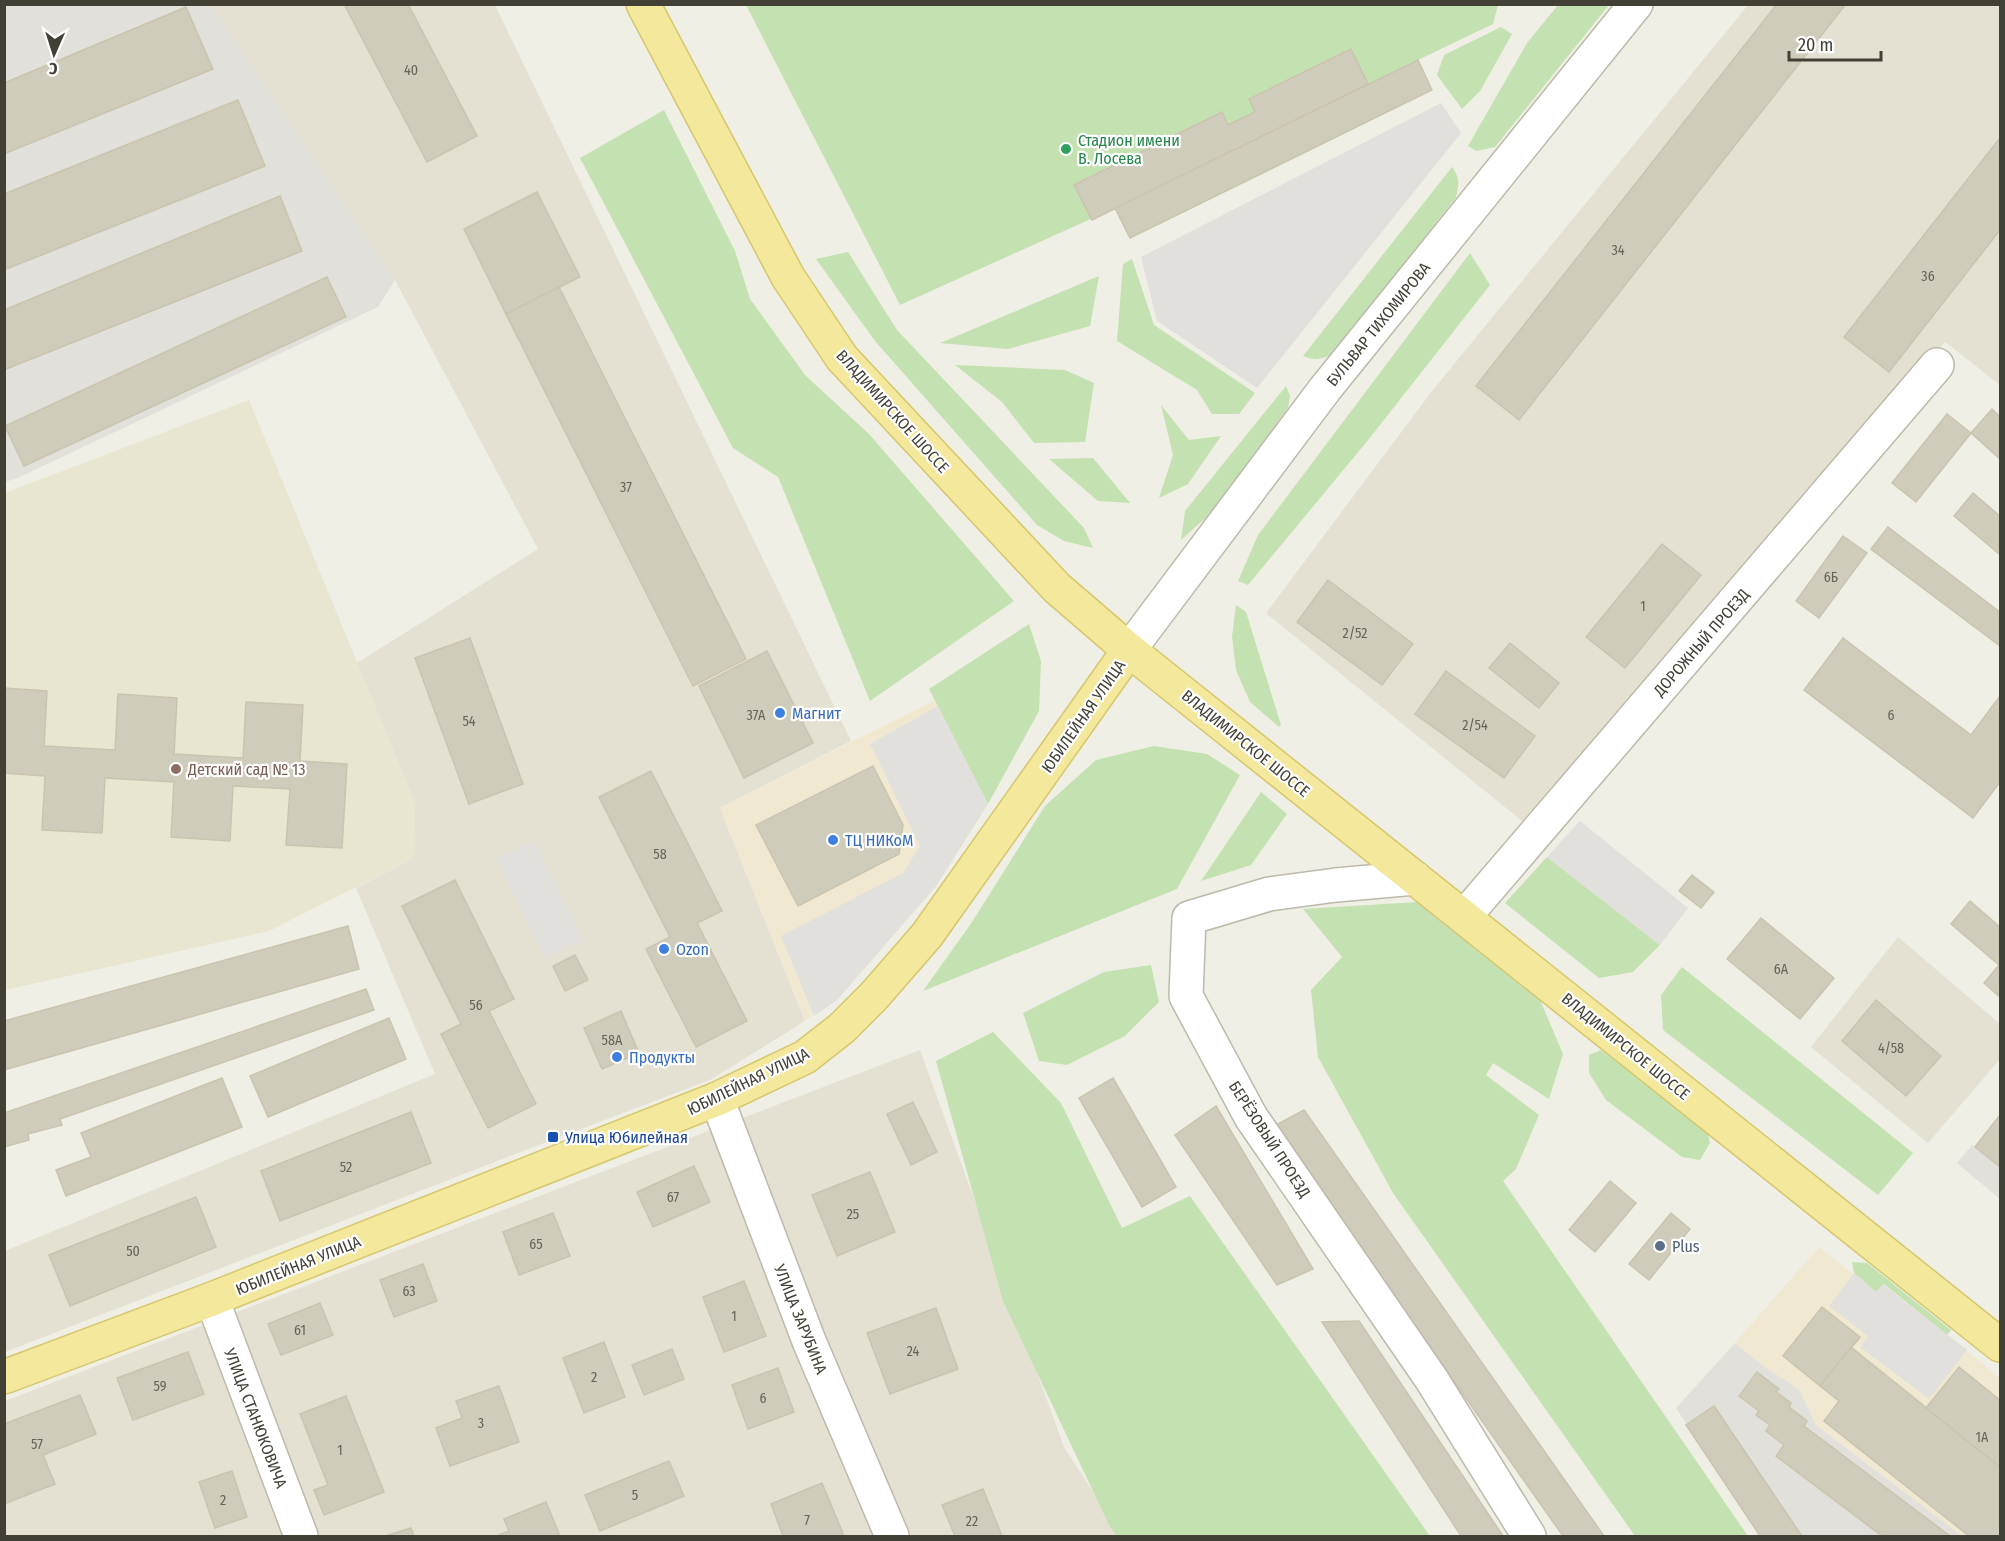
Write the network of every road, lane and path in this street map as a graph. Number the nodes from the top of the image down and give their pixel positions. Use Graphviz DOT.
graph roads {
  1 [pos="644,4"];
  2 [pos="1636,4"];
  3 [pos="1937,365"];
  4 [pos="1129,650"];
  5 [pos="1415,878"];
  6 [pos="1464,917"];
  7 [pos="717,1099"];
  8 [pos="212,1299"];
  9 [pos="2001,1345"];
  10 [pos="4,1377"];
  11 [pos="301,1536"];
  12 [pos="892,1536"];
  13 [pos="1529,1536"];
  1 -- 4 [label="main road, ВЛАДИМИРСКОЕ ШОССЕ"];
  2 -- 4 [label="street, БУЛЬВАР ТИХОМИРОВА"];
  3 -- 6 [label="street, ДОРОЖНЫЙ ПРОЕЗД"];
  4 -- 5 [label="main road, ВЛАДИМИРСКОЕ ШОССЕ"];
  4 -- 7 [label="main road, ЮБИЛЕЙНАЯ УЛИЦА"];
  5 -- 6 [label="main road, ВЛАДИМИРСКОЕ ШОССЕ"];
  5 -- 13 [label="street, БЕРЁЗОВЫЙ ПРОЕЗД"];
  6 -- 9 [label="main road, ВЛАДИМИРСКОЕ ШОССЕ"];
  7 -- 8 [label="main road, ЮБИЛЕЙНАЯ УЛИЦА"];
  7 -- 12 [label="street, УЛИЦА ЗАРУБИНА"];
  8 -- 10 [label="main road, ЮБИЛЕЙНАЯ УЛИЦА"];
  8 -- 11 [label="street, УЛИЦА СТАНЮКОВИЧА"];
}
